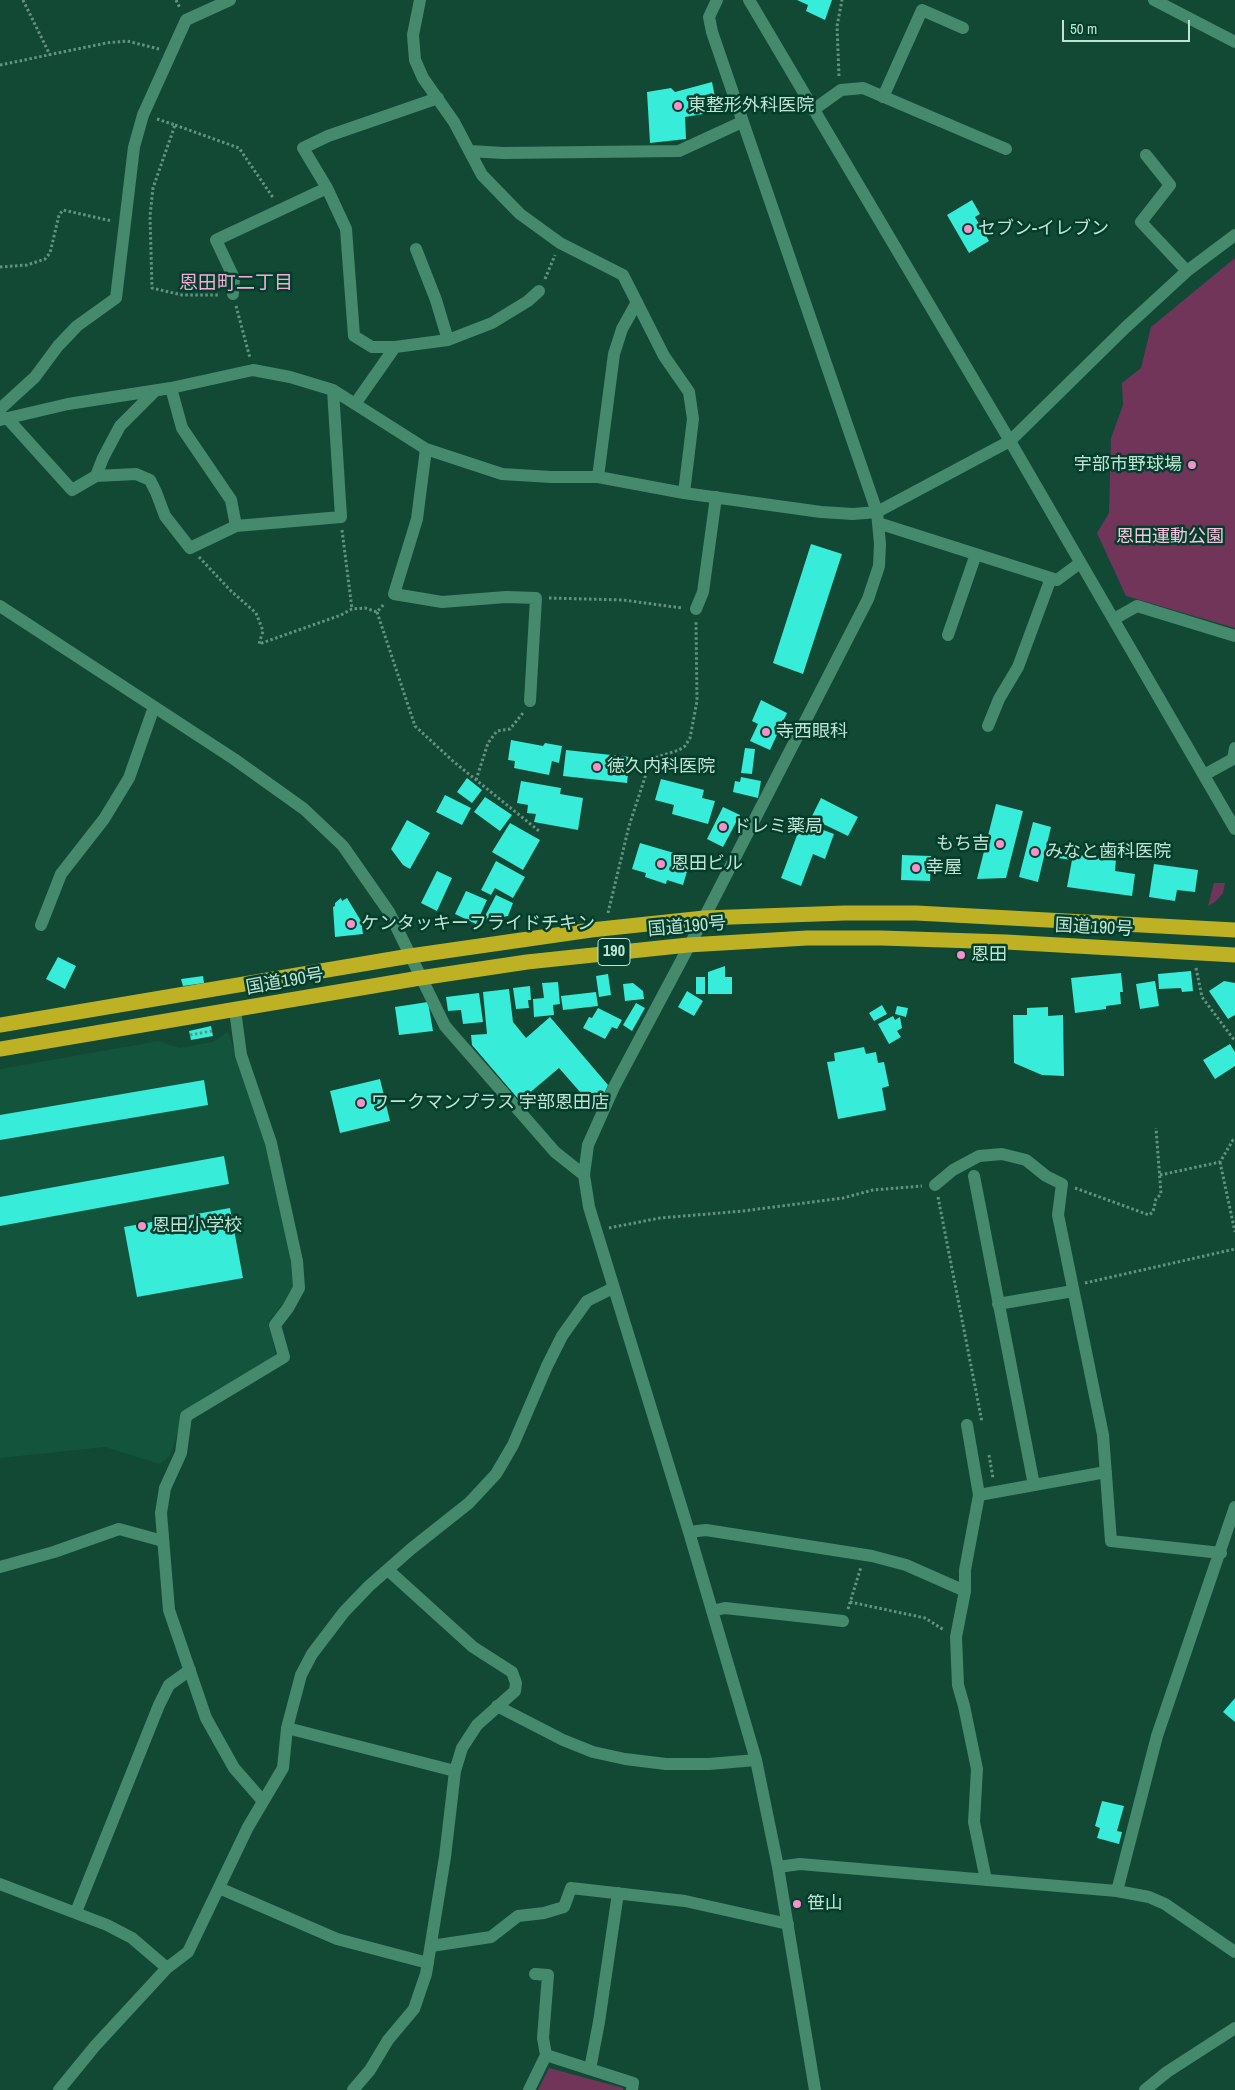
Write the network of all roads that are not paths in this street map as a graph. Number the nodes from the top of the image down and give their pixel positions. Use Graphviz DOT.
graph roads {
  1 [pos="230,0"];
  2 [pos="420,0"];
  3 [pos="717,0"];
  4 [pos="749,0"];
  5 [pos="1154,0"];
  6 [pos="963,28"];
  7 [pos="1235,42"];
  8 [pos="438,98"];
  9 [pos="883,98"];
  10 [pos="813,110"];
  11 [pos="742,122"];
  12 [pos="1006,149"];
  13 [pos="470,151"];
  14 [pos="1146,155"];
  15 [pos="327,188"];
  16 [pos="1235,235"];
  17 [pos="416,249"];
  18 [pos="1187,271"];
  19 [pos="539,291"];
  20 [pos="233,294"];
  21 [pos="637,302"];
  22 [pos="448,340"];
  23 [pos="395,347"];
  24 [pos="171,388"];
  25 [pos="333,390"];
  26 [pos="155,391"];
  27 [pos="355,404"];
  28 [pos="2,416"];
  29 [pos="1010,441"];
  30 [pos="426,449"];
  31 [pos="96,476"];
  32 [pos="598,477"];
  33 [pos="684,493"];
  34 [pos="716,497"];
  35 [pos="878,517"];
  36 [pos="236,526"];
  37 [pos="976,554"];
  38 [pos="1080,563"];
  39 [pos="1051,578"];
  40 [pos="0,606"];
  41 [pos="696,609"];
  42 [pos="1114,619"];
  43 [pos="948,635"];
  44 [pos="1235,636"];
  45 [pos="530,701"];
  46 [pos="154,707"];
  47 [pos="988,726"];
  48 [pos="1235,748"];
  49 [pos="1204,775"];
  50 [pos="1235,829"];
  51 [pos="704,918"];
  52 [pos="41,925"];
  53 [pos="1235,930"];
  54 [pos="688,945"];
  55 [pos="1235,955"];
  56 [pos="410,956"];
  57 [pos="420,978"];
  58 [pos="235,1010"];
  59 [pos="0,1025"];
  60 [pos="0,1049"];
  61 [pos="584,1175"];
  62 [pos="974,1176"];
  63 [pos="935,1185"];
  64 [pos="613,1288"];
  65 [pos="1072,1288"];
  66 [pos="998,1304"];
  67 [pos="968,1425"];
  68 [pos="1106,1472"];
  69 [pos="1034,1485"];
  70 [pos="979,1495"];
  71 [pos="1235,1507"];
  72 [pos="689,1532"];
  73 [pos="162,1541"];
  74 [pos="1220,1552"];
  75 [pos="0,1567"];
  76 [pos="388,1570"];
  77 [pos="965,1591"];
  78 [pos="712,1611"];
  79 [pos="844,1621"];
  80 [pos="190,1670"];
  81 [pos="497,1706"];
  82 [pos="288,1728"];
  83 [pos="756,1760"];
  84 [pos="455,1771"];
  85 [pos="262,1800"];
  86 [pos="778,1867"];
  87 [pos="986,1880"];
  88 [pos="0,1884"];
  89 [pos="219,1888"];
  90 [pos="1117,1891"];
  91 [pos="618,1893"];
  92 [pos="76,1912"];
  93 [pos="788,1924"];
  94 [pos="431,1946"];
  95 [pos="1235,1952"];
  96 [pos="428,1963"];
  97 [pos="167,1968"];
  98 [pos="535,1974"];
  99 [pos="1235,2028"];
  100 [pos="546,2055"];
  101 [pos="590,2069"];
  102 [pos="59,2090"];
  103 [pos="353,2090"];
  104 [pos="529,2090"];
  105 [pos="632,2090"];
  106 [pos="815,2090"];
  107 [pos="1146,2090"];
  1 -- 28 [label="street"];
  2 -- 8 [label="street"];
  3 -- 11 [label="street"];
  4 -- 10 [label="street"];
  5 -- 7 [label="street"];
  6 -- 9 [label="street"];
  8 -- 13 [label="street"];
  8 -- 15 [label="street"];
  9 -- 10 [label="street"];
  9 -- 12 [label="street"];
  10 -- 29 [label="street"];
  11 -- 13 [label="street"];
  11 -- 35 [label="street"];
  13 -- 21 [label="street"];
  14 -- 18 [label="street"];
  15 -- 20 [label="street"];
  15 -- 23 [label="street"];
  16 -- 18 [label="street"];
  17 -- 22 [label="street"];
  18 -- 29 [label="street"];
  19 -- 22 [label="street"];
  21 -- 32 [label="street"];
  21 -- 33 [label="street"];
  22 -- 23 [label="street"];
  23 -- 27 [label="street"];
  24 -- 25 [label="street"];
  24 -- 26 [label="street"];
  24 -- 36 [label="street"];
  25 -- 27 [label="street"];
  25 -- 36 [label="street"];
  26 -- 28 [label="street"];
  26 -- 31 [label="street"];
  27 -- 30 [label="street"];
  28 -- 31 [label="street"];
  29 -- 35 [label="street"];
  29 -- 38 [label="street"];
  30 -- 32 [label="street"];
  30 -- 45 [label="street"];
  31 -- 36 [label="street"];
  32 -- 33 [label="street"];
  33 -- 34 [label="street"];
  34 -- 35 [label="street"];
  34 -- 41 [label="street"];
  35 -- 37 [label="street"];
  35 -- 51 [label="street"];
  37 -- 39 [label="street"];
  37 -- 43 [label="street"];
  38 -- 39 [label="street"];
  38 -- 42 [label="street"];
  39 -- 47 [label="street"];
  40 -- 46 [label="street"];
  42 -- 44 [label="street"];
  42 -- 49 [label="street"];
  46 -- 52 [label="street"];
  46 -- 56 [label="street"];
  48 -- 49 [label="street"];
  49 -- 50 [label="street"];
  51 -- 53 [label="highway, 国道190号 / 190"];
  51 -- 54 [label="street"];
  51 -- 56 [label="highway, 国道190号 / 190"];
  54 -- 55 [label="highway, 国道190号 / 190"];
  54 -- 57 [label="highway, 国道190号 / 190"];
  54 -- 61 [label="street"];
  56 -- 57 [label="street"];
  56 -- 59 [label="highway, 国道190号 / 190"];
  57 -- 58 [label="highway, 国道190号 / 190"];
  57 -- 61 [label="street"];
  58 -- 60 [label="highway, 国道190号 / 190"];
  58 -- 73 [label="street"];
  61 -- 64 [label="street"];
  62 -- 66 [label="street"];
  63 -- 65 [label="street"];
  64 -- 72 [label="street"];
  64 -- 76 [label="street"];
  65 -- 66 [label="street"];
  65 -- 68 [label="street"];
  66 -- 69 [label="street"];
  67 -- 70 [label="street"];
  68 -- 69 [label="street"];
  68 -- 74 [label="street"];
  69 -- 70 [label="street"];
  70 -- 77 [label="street"];
  71 -- 74 [label="street"];
  72 -- 77 [label="street"];
  72 -- 78 [label="street"];
  73 -- 75 [label="street"];
  73 -- 80 [label="street"];
  74 -- 90 [label="street"];
  76 -- 81 [label="street"];
  76 -- 82 [label="street"];
  77 -- 87 [label="street"];
  78 -- 79 [label="street"];
  78 -- 83 [label="street"];
  80 -- 85 [label="street"];
  80 -- 92 [label="street"];
  81 -- 83 [label="street"];
  81 -- 84 [label="street"];
  82 -- 84 [label="street"];
  82 -- 85 [label="street"];
  83 -- 86 [label="street"];
  84 -- 94 [label="street"];
  85 -- 89 [label="street"];
  86 -- 87 [label="street"];
  86 -- 93 [label="street"];
  87 -- 90 [label="street"];
  88 -- 92 [label="street"];
  89 -- 96 [label="street"];
  89 -- 97 [label="street"];
  90 -- 95 [label="street"];
  91 -- 93 [label="street"];
  91 -- 94 [label="street"];
  91 -- 101 [label="street"];
  92 -- 97 [label="street"];
  93 -- 106 [label="street"];
  94 -- 96 [label="street"];
  96 -- 103 [label="street"];
  97 -- 102 [label="street"];
  98 -- 100 [label="street"];
  99 -- 107 [label="street"];
  100 -- 101 [label="street"];
  100 -- 104 [label="street"];
  101 -- 105 [label="street"];
}
